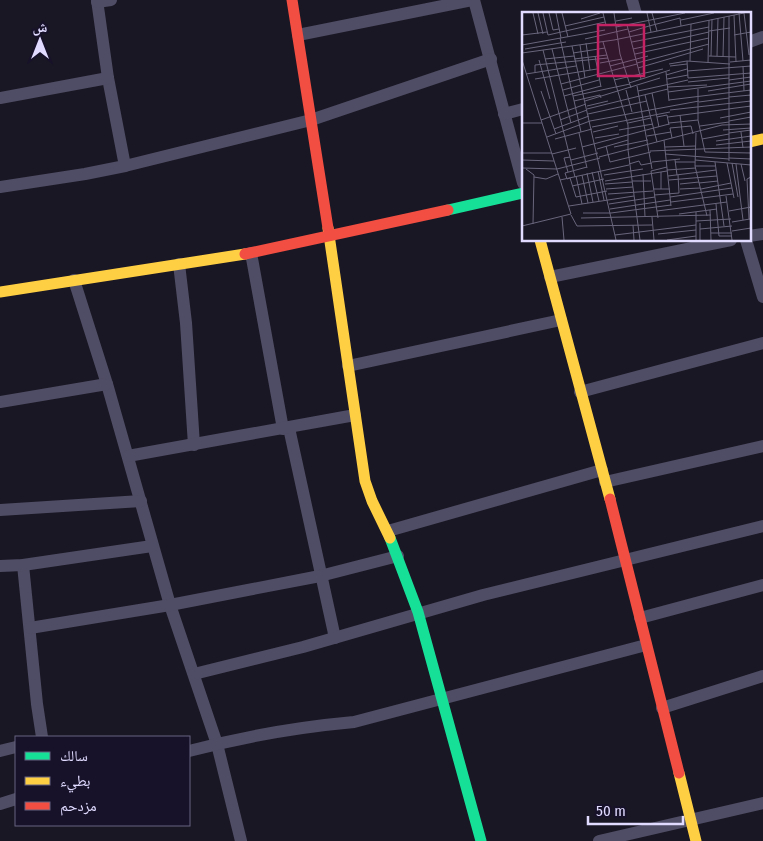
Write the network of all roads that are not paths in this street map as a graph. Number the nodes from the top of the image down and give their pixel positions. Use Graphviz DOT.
graph roads {
  1 [pos="111,0"];
  2 [pos="292,0"];
  3 [pos="473,0"];
  4 [pos="97,1"];
  5 [pos="298,36"];
  6 [pos="763,37"];
  7 [pos="750,42"];
  8 [pos="491,59"];
  9 [pos="108,78"];
  10 [pos="0,98"];
  11 [pos="522,109"];
  12 [pos="504,114"];
  13 [pos="311,120"];
  14 [pos="763,139"];
  15 [pos="750,142"];
  16 [pos="125,166"];
  17 [pos="522,179"];
  18 [pos="0,186"];
  19 [pos="522,193"];
  20 [pos="763,234"];
  21 [pos="329,235"];
  22 [pos="750,236"];
  23 [pos="540,241"];
  24 [pos="727,241"];
  25 [pos="746,241"];
  26 [pos="252,253"];
  27 [pos="178,264"];
  28 [pos="550,277"];
  29 [pos="74,280"];
  30 [pos="0,292"];
  31 [pos="763,297"];
  32 [pos="561,320"];
  33 [pos="763,343"];
  34 [pos="348,366"];
  35 [pos="107,384"];
  36 [pos="580,392"];
  37 [pos="0,402"];
  38 [pos="355,415"];
  39 [pos="286,428"];
  40 [pos="194,445"];
  41 [pos="763,446"];
  42 [pos="128,456"];
  43 [pos="603,476"];
  44 [pos="141,501"];
  45 [pos="0,510"];
  46 [pos="763,526"];
  47 [pos="388,531"];
  48 [pos="152,546"];
  49 [pos="398,556"];
  50 [pos="626,559"];
  51 [pos="24,565"];
  52 [pos="0,566"];
  53 [pos="320,576"];
  54 [pos="763,585"];
  55 [pos="170,605"];
  56 [pos="418,612"];
  57 [pos="640,618"];
  58 [pos="30,628"];
  59 [pos="335,638"];
  60 [pos="646,646"];
  61 [pos="194,674"];
  62 [pos="763,676"];
  63 [pos="442,700"];
  64 [pos="662,708"];
  65 [pos="42,736"];
  66 [pos="217,744"];
  67 [pos="15,747"];
  68 [pos="0,751"];
  69 [pos="190,752"];
  70 [pos="15,799"];
  71 [pos="763,803"];
  72 [pos="0,804"];
  73 [pos="691,820"];
  74 [pos="241,841"];
  75 [pos="481,841"];
  76 [pos="599,841"];
  77 [pos="696,841"];
  1 -- 4 [label="street"];
  2 -- 5 [label="street"];
  3 -- 5 [label="street"];
  3 -- 8 [label="street"];
  4 -- 9 [label="street"];
  5 -- 13 [label="street"];
  6 -- 7 [label="street"];
  8 -- 12 [label="street"];
  8 -- 13 [label="street"];
  9 -- 10 [label="street"];
  9 -- 16 [label="street"];
  11 -- 12 [label="street"];
  12 -- 17 [label="street"];
  13 -- 16 [label="street"];
  13 -- 21 [label="street"];
  14 -- 15 [label="street"];
  16 -- 18 [label="street"];
  19 -- 21 [label="street"];
  20 -- 22 [label="street"];
  21 -- 26 [label="street"];
  21 -- 34 [label="street"];
  23 -- 28 [label="street"];
  24 -- 28 [label="street"];
  25 -- 31 [label="street"];
  26 -- 27 [label="street"];
  26 -- 39 [label="street"];
  27 -- 29 [label="street"];
  27 -- 40 [label="street"];
  28 -- 32 [label="street"];
  29 -- 30 [label="street"];
  29 -- 35 [label="street"];
  32 -- 34 [label="street"];
  32 -- 36 [label="street"];
  33 -- 36 [label="street"];
  34 -- 38 [label="street"];
  35 -- 37 [label="street"];
  35 -- 42 [label="street"];
  36 -- 43 [label="street"];
  38 -- 39 [label="street"];
  38 -- 47 [label="street"];
  39 -- 40 [label="street"];
  39 -- 53 [label="street"];
  40 -- 42 [label="street"];
  41 -- 43 [label="street"];
  42 -- 44 [label="street"];
  43 -- 47 [label="street"];
  43 -- 50 [label="street"];
  44 -- 45 [label="street"];
  44 -- 48 [label="street"];
  46 -- 50 [label="street"];
  47 -- 49 [label="street"];
  48 -- 51 [label="street"];
  48 -- 55 [label="street"];
  49 -- 53 [label="street"];
  49 -- 56 [label="street"];
  50 -- 56 [label="street"];
  50 -- 57 [label="street"];
  51 -- 52 [label="street"];
  51 -- 58 [label="street"];
  53 -- 55 [label="street"];
  53 -- 59 [label="street"];
  54 -- 57 [label="street"];
  55 -- 58 [label="street"];
  55 -- 61 [label="street"];
  56 -- 59 [label="street"];
  56 -- 63 [label="street"];
  57 -- 60 [label="street"];
  58 -- 65 [label="street"];
  59 -- 61 [label="street"];
  60 -- 63 [label="street"];
  60 -- 64 [label="street"];
  61 -- 66 [label="street"];
  62 -- 64 [label="street"];
  63 -- 66 [label="street"];
  63 -- 75 [label="street"];
  64 -- 73 [label="street"];
  66 -- 69 [label="street"];
  66 -- 74 [label="street"];
  67 -- 68 [label="street"];
  70 -- 72 [label="street"];
  71 -- 73 [label="street"];
  73 -- 76 [label="street"];
  73 -- 77 [label="street"];
}
